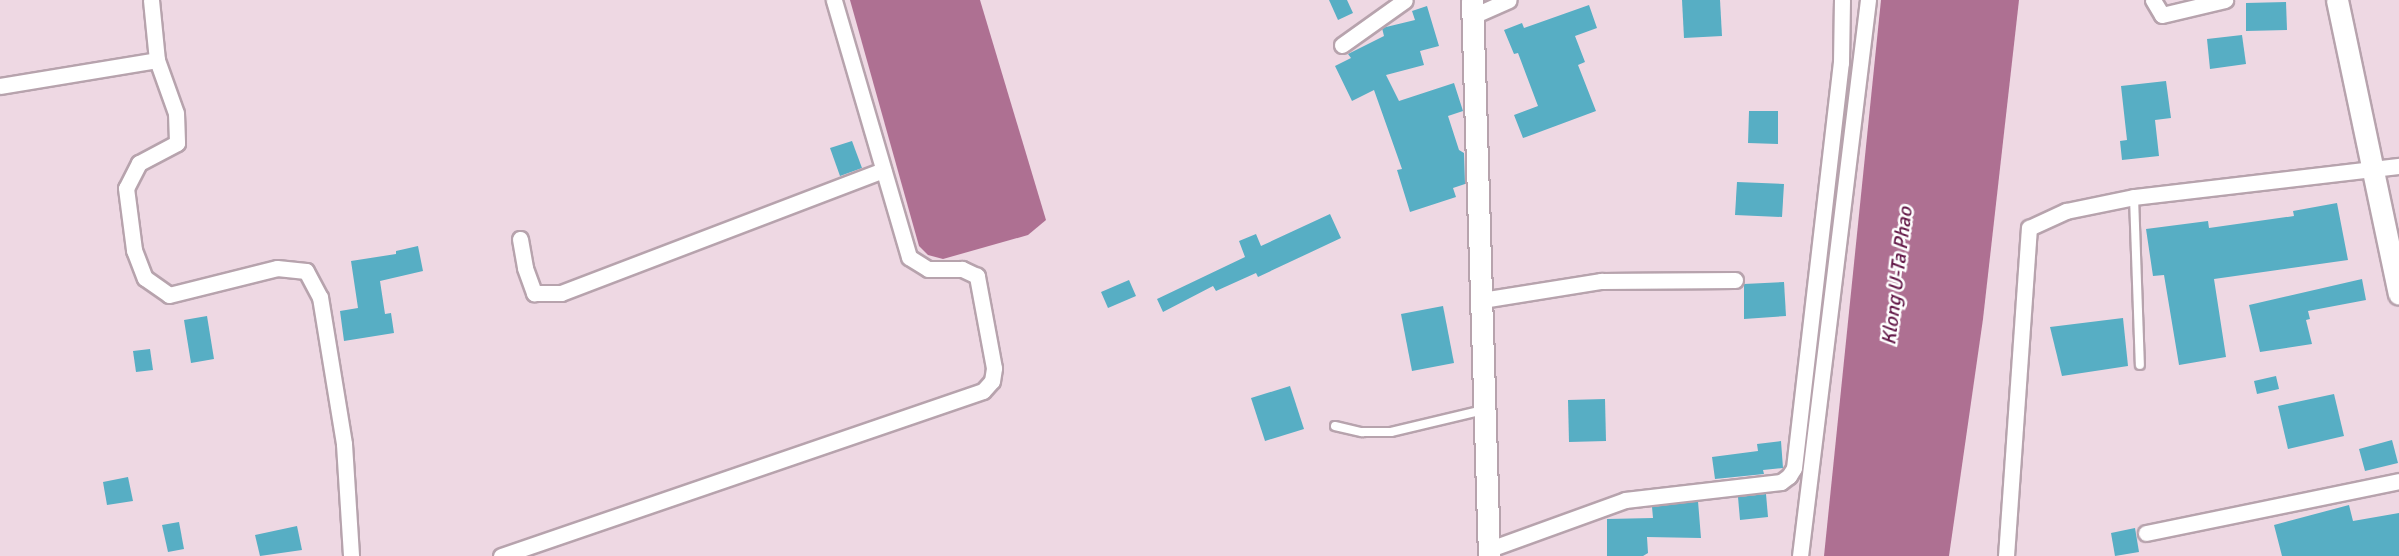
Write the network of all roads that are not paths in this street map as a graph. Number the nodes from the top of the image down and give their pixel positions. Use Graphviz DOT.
graph roads {
  1 [pos="151,0"];
  2 [pos="834,0"];
  3 [pos="1404,0"];
  4 [pos="1509,0"];
  5 [pos="1842,0"];
  6 [pos="1868,0"];
  7 [pos="2153,0"];
  8 [pos="2225,0"];
  9 [pos="2337,0"];
  10 [pos="1473,8"];
  11 [pos="1342,45"];
  12 [pos="157,60"];
  13 [pos="0,86"];
  14 [pos="2399,166"];
  15 [pos="884,170"];
  16 [pos="2374,171"];
  17 [pos="2134,197"];
  18 [pos="520,238"];
  19 [pos="1736,280"];
  20 [pos="2399,294"];
  21 [pos="1482,300"];
  22 [pos="2140,365"];
  23 [pos="1486,409"];
  24 [pos="1335,426"];
  25 [pos="2399,482"];
  26 [pos="2146,533"];
  27 [pos="1489,553"];
  28 [pos="351,556"];
  29 [pos="501,556"];
  30 [pos="1800,556"];
  31 [pos="2006,556"];
  1 -- 12 [label="street"];
  2 -- 15 [label="street"];
  3 -- 11 [label="street"];
  4 -- 10 [label="street"];
  5 -- 27 [label="street"];
  6 -- 30 [label="street"];
  7 -- 8 [label="street"];
  9 -- 16 [label="street"];
  10 -- 21 [label="street"];
  12 -- 13 [label="street"];
  12 -- 28 [label="street"];
  14 -- 16 [label="street"];
  15 -- 18 [label="street"];
  15 -- 29 [label="street"];
  16 -- 17 [label="street"];
  16 -- 20 [label="street"];
  17 -- 22 [label="lane"];
  17 -- 31 [label="street"];
  19 -- 21 [label="street"];
  21 -- 23 [label="street"];
  23 -- 24 [label="lane"];
  23 -- 27 [label="street"];
  25 -- 26 [label="street"];
}
